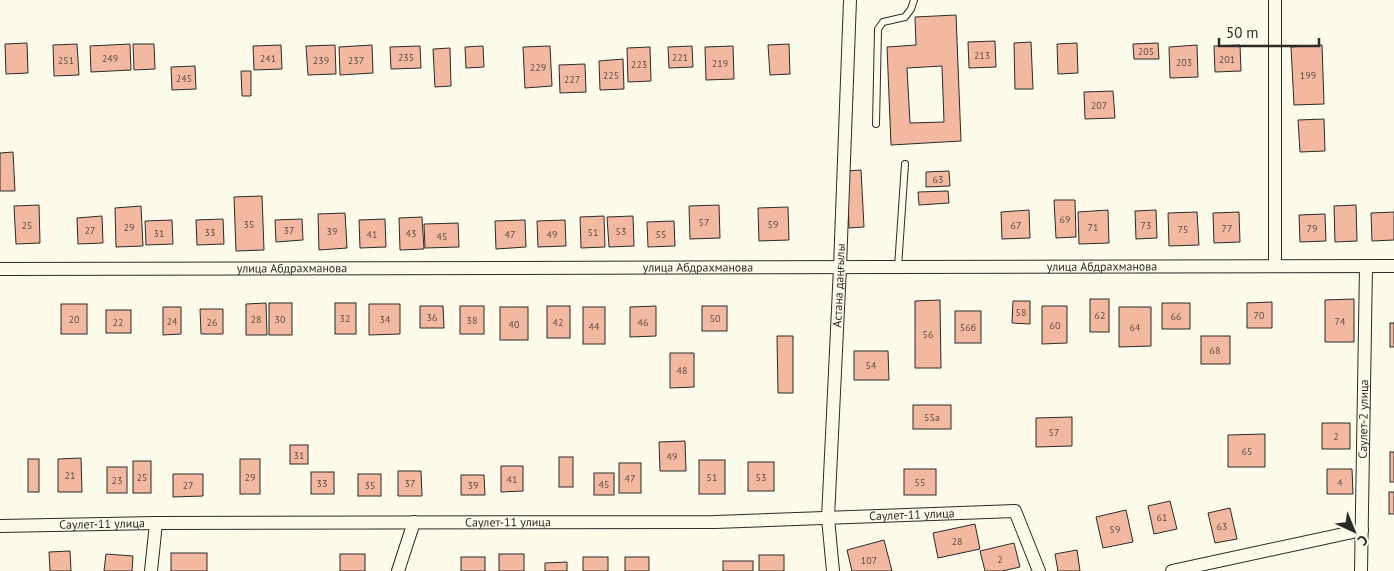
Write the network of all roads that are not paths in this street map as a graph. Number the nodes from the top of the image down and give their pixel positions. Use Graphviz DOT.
graph roads {
  1 [pos="850,0"];
  2 [pos="914,0"];
  3 [pos="1275,0"];
  4 [pos="876,124"];
  5 [pos="905,164"];
  6 [pos="1275,266"];
  7 [pos="1366,266"];
  8 [pos="1394,266"];
  9 [pos="840,267"];
  10 [pos="898,267"];
  11 [pos="0,269"];
  12 [pos="828,518"];
  13 [pos="414,522"];
  14 [pos="156,523"];
  15 [pos="0,526"];
  16 [pos="1362,530"];
  17 [pos="151,571"];
  18 [pos="398,571"];
  19 [pos="833,571"];
  20 [pos="1039,571"];
  21 [pos="1172,571"];
  22 [pos="1361,571"];
  1 -- 9 [label="street, Астана даңғылы"];
  2 -- 4 [label="lane"];
  3 -- 6 [label="street"];
  5 -- 10 [label="lane"];
  6 -- 7 [label="street, улица Абдрахманова"];
  6 -- 10 [label="street, улица Абдрахманова"];
  7 -- 8 [label="street, улица Абдрахманова"];
  7 -- 16 [label="street, Саулет-2 улица"];
  9 -- 10 [label="street, улица Абдрахманова"];
  9 -- 11 [label="street, улица Абдрахманова"];
  9 -- 12 [label="street, Астана даңғылы"];
  12 -- 13 [label="street, Саулет-11 улица"];
  12 -- 19 [label="street, Астана даңғылы"];
  12 -- 20 [label="street, Саулет-11 улица"];
  13 -- 14 [label="street, Саулет-11 улица"];
  13 -- 18 [label="street"];
  14 -- 15 [label="street, Саулет-11 улица"];
  14 -- 17 [label="street"];
  16 -- 21 [label="street"];
  16 -- 22 [label="street, Саулет-2 улица"];
}
